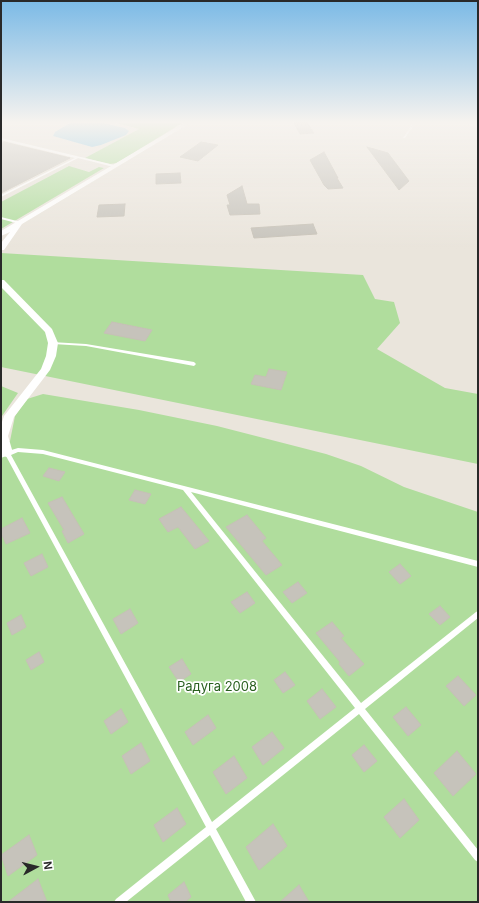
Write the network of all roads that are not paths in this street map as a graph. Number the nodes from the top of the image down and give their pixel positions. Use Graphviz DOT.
graph roads {
  1 [pos="63,165"];
  2 [pos="110,165"];
  3 [pos="114,166"];
  4 [pos="1,196"];
  5 [pos="1,218"];
  6 [pos="20,223"];
  7 [pos="1,234"];
  8 [pos="1,248"];
  9 [pos="1,282"];
  10 [pos="53,343"];
  11 [pos="194,364"];
  12 [pos="2,434"];
  13 [pos="4,455"];
  14 [pos="185,489"];
  15 [pos="478,564"];
  16 [pos="478,615"];
  17 [pos="359,710"];
  18 [pos="210,828"];
  19 [pos="478,857"];
  20 [pos="120,902"];
  21 [pos="250,902"];
  1 -- 4 [label="lane"];
  2 -- 3 [label="lane"];
  3 -- 6 [label="street"];
  5 -- 6 [label="lane"];
  6 -- 7 [label="street"];
  6 -- 8 [label="street"];
  9 -- 10 [label="street"];
  10 -- 11 [label="lane"];
  10 -- 12 [label="street"];
  12 -- 13 [label="street"];
  13 -- 14 [label="lane"];
  13 -- 18 [label="lane"];
  14 -- 15 [label="lane"];
  14 -- 17 [label="lane"];
  16 -- 17 [label="lane"];
  17 -- 18 [label="lane"];
  17 -- 19 [label="lane"];
  18 -- 20 [label="lane"];
  18 -- 21 [label="lane"];
}
